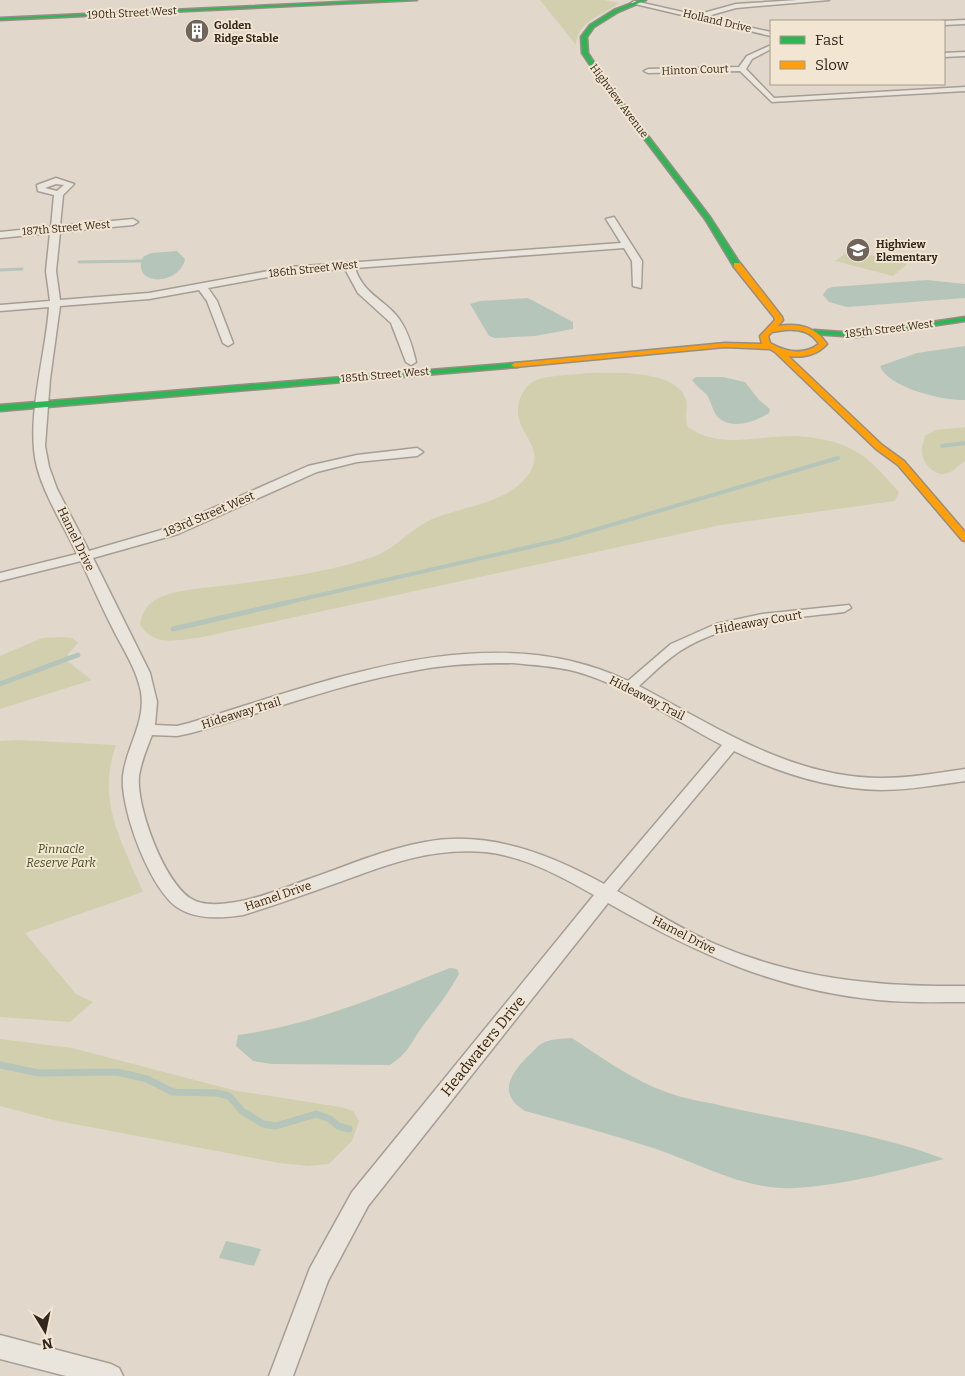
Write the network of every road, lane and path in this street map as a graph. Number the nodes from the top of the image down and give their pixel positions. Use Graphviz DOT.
graph roads {
  1 [pos="415,0"];
  2 [pos="618,0"];
  3 [pos="826,0"];
  4 [pos="639,2"];
  5 [pos="697,17"];
  6 [pos="0,19"];
  7 [pos="965,22"];
  8 [pos="945,23"];
  9 [pos="770,34"];
  10 [pos="770,47"];
  11 [pos="965,54"];
  12 [pos="945,55"];
  13 [pos="742,69"];
  14 [pos="648,71"];
  15 [pos="910,85"];
  16 [pos="965,89"];
  17 [pos="919,92"];
  18 [pos="59,194"];
  19 [pos="708,218"];
  20 [pos="611,219"];
  21 [pos="133,222"];
  22 [pos="57,228"];
  23 [pos="0,235"];
  24 [pos="627,245"];
  25 [pos="744,253"];
  26 [pos="350,265"];
  27 [pos="760,274"];
  28 [pos="201,286"];
  29 [pos="638,286"];
  30 [pos="54,303"];
  31 [pos="782,303"];
  32 [pos="0,308"];
  33 [pos="794,315"];
  34 [pos="965,319"];
  35 [pos="965,327"];
  36 [pos="769,331"];
  37 [pos="811,332"];
  38 [pos="228,343"];
  39 [pos="774,349"];
  40 [pos="816,350"];
  41 [pos="411,362"];
  42 [pos="814,366"];
  43 [pos="825,379"];
  44 [pos="0,398"];
  45 [pos="42,399"];
  46 [pos="0,408"];
  47 [pos="417,452"];
  48 [pos="901,462"];
  49 [pos="965,538"];
  50 [pos="85,555"];
  51 [pos="0,577"];
  52 [pos="844,608"];
  53 [pos="630,687"];
  54 [pos="147,730"];
  55 [pos="731,744"];
  56 [pos="965,775"];
  57 [pos="605,894"];
  58 [pos="965,994"];
  59 [pos="0,1347"];
  60 [pos="111,1376"];
  61 [pos="281,1376"];
  1 -- 6 [label="street, 190th Street West"];
  2 -- 4 [label="street"];
  3 -- 5 [label="street"];
  4 -- 5 [label="street, Holland Drive"];
  4 -- 19 [label="street, Highview Avenue"];
  5 -- 9 [label="street, Holland Drive"];
  7 -- 8 [label="street"];
  10 -- 13 [label="street"];
  11 -- 12 [label="street"];
  13 -- 14 [label="street, Hinton Court"];
  13 -- 17 [label="street"];
  15 -- 17 [label="street"];
  16 -- 17 [label="street"];
  18 -- 22 [label="street, Hamel Drive"];
  19 -- 25 [label="street, Highview Avenue"];
  19 -- 36 [label="street, Highview Avenue"];
  20 -- 24 [label="street"];
  21 -- 22 [label="street, 187th Street West"];
  22 -- 23 [label="street, 187th Street West"];
  22 -- 30 [label="street, Hamel Drive"];
  24 -- 26 [label="street, 186th Street West"];
  24 -- 29 [label="street"];
  26 -- 28 [label="street, 186th Street West"];
  26 -- 41 [label="street"];
  27 -- 31 [label="street"];
  28 -- 30 [label="street, 186th Street West"];
  28 -- 38 [label="street"];
  30 -- 32 [label="street, 186th Street West"];
  30 -- 45 [label="street, Hamel Drive"];
  33 -- 37 [label="street"];
  34 -- 37 [label="street, 185th Street West"];
  35 -- 40 [label="street, 185th Street West"];
  36 -- 37 [label="street"];
  36 -- 39 [label="street, Highview Avenue"];
  36 -- 41 [label="street, 185th Street West"];
  37 -- 40 [label="street"];
  39 -- 40 [label="street"];
  39 -- 45 [label="street, 185th Street West"];
  39 -- 48 [label="street"];
  40 -- 42 [label="street"];
  41 -- 45 [label="street, 185th Street West"];
  43 -- 48 [label="street"];
  44 -- 45 [label="street, 185th Street West"];
  45 -- 46 [label="street, 185th Street West"];
  45 -- 50 [label="street, Hamel Drive"];
  47 -- 50 [label="street, 183rd Street West"];
  48 -- 49 [label="street"];
  50 -- 51 [label="street, 183rd Street West"];
  50 -- 54 [label="street, Hamel Drive"];
  52 -- 53 [label="street, Hideaway Court"];
  53 -- 54 [label="street, Hideaway Trail"];
  53 -- 55 [label="street, Hideaway Trail"];
  54 -- 57 [label="street, Hamel Drive"];
  55 -- 56 [label="street, Hideaway Trail"];
  55 -- 57 [label="street, Headwaters Drive"];
  57 -- 58 [label="street, Hamel Drive"];
  57 -- 61 [label="street, Headwaters Drive"];
  59 -- 60 [label="street"];
}
